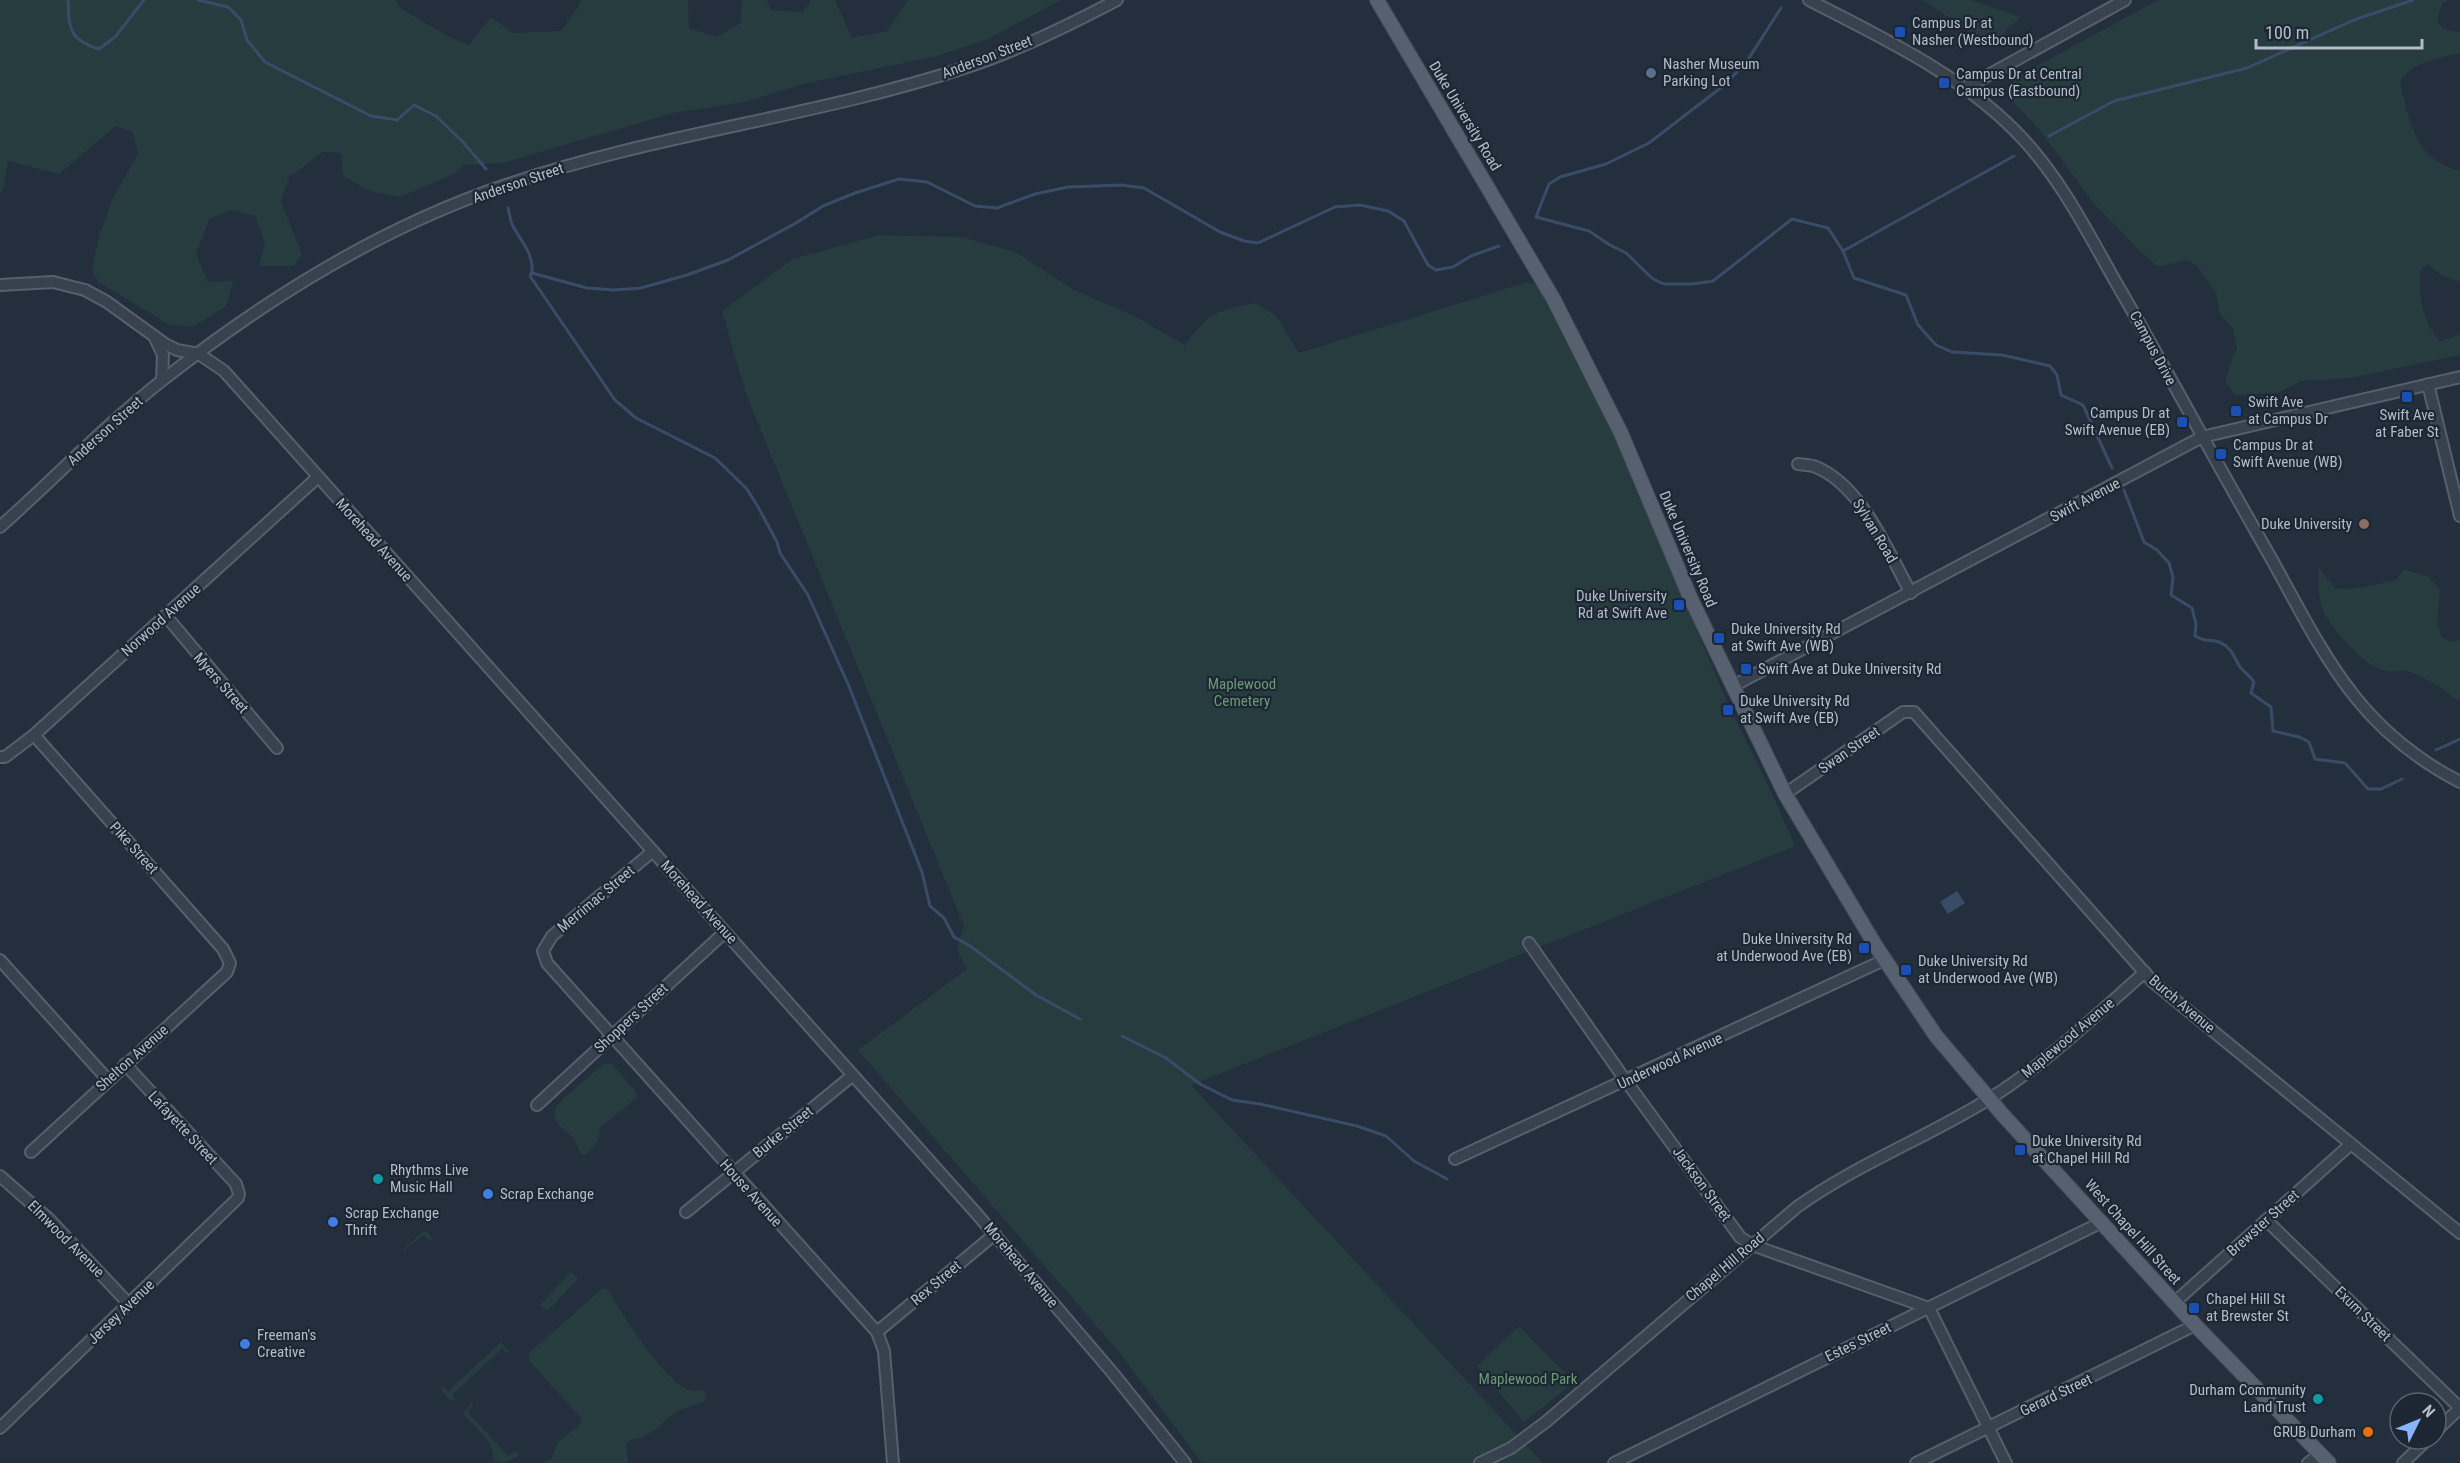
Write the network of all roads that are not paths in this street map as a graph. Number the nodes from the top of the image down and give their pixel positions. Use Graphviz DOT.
graph roads {
  1 [pos="1117,0"];
  2 [pos="1377,0"];
  3 [pos="1809,0"];
  4 [pos="2125,0"];
  5 [pos="1965,88"];
  6 [pos="0,285"];
  7 [pos="155,338"];
  8 [pos="199,354"];
  9 [pos="2460,376"];
  10 [pos="162,380"];
  11 [pos="2428,384"];
  12 [pos="2202,437"];
  13 [pos="1798,464"];
  14 [pos="318,477"];
  15 [pos="2460,516"];
  16 [pos="0,527"];
  17 [pos="1911,593"];
  18 [pos="166,616"];
  19 [pos="1733,686"];
  20 [pos="1914,712"];
  21 [pos="34,735"];
  22 [pos="277,748"];
  23 [pos="0,757"];
  24 [pos="2460,782"];
  25 [pos="1785,794"];
  26 [pos="653,851"];
  27 [pos="725,932"];
  28 [pos="1530,943"];
  29 [pos="543,951"];
  30 [pos="0,960"];
  31 [pos="1884,960"];
  32 [pos="231,963"];
  33 [pos="2145,972"];
  34 [pos="612,1037"];
  35 [pos="124,1064"];
  36 [pos="853,1075"];
  37 [pos="108,1080"];
  38 [pos="1626,1081"];
  39 [pos="1989,1099"];
  40 [pos="537,1105"];
  41 [pos="2351,1144"];
  42 [pos="31,1152"];
  43 [pos="1455,1159"];
  44 [pos="733,1173"];
  45 [pos="0,1176"];
  46 [pos="239,1194"];
  47 [pos="686,1212"];
  48 [pos="2266,1220"];
  49 [pos="2103,1222"];
  50 [pos="2460,1233"];
  51 [pos="995,1234"];
  52 [pos="1752,1245"];
  53 [pos="2175,1302"];
  54 [pos="129,1304"];
  55 [pos="1929,1308"];
  56 [pos="2195,1325"];
  57 [pos="877,1332"];
  58 [pos="2460,1408"];
  59 [pos="2448,1420"];
  60 [pos="0,1428"];
  61 [pos="1988,1428"];
  62 [pos="2416,1451"];
  63 [pos="2325,1458"];
  64 [pos="893,1463"];
  65 [pos="1185,1463"];
  66 [pos="1480,1463"];
  67 [pos="1614,1463"];
  68 [pos="1916,1463"];
  69 [pos="2006,1463"];
  70 [pos="2308,1463"];
  71 [pos="2403,1463"];
  1 -- 8 [label="street, Anderson Street"];
  2 -- 19 [label="main road, Duke University Road"];
  3 -- 5 [label="street, Campus Drive"];
  4 -- 5 [label="street"];
  5 -- 12 [label="street, Campus Drive"];
  6 -- 7 [label="street, Morehead Avenue"];
  7 -- 8 [label="street, Morehead Avenue"];
  7 -- 10 [label="street"];
  8 -- 10 [label="street, Anderson Street"];
  8 -- 14 [label="street, Morehead Avenue"];
  9 -- 11 [label="street, Swift Avenue"];
  10 -- 16 [label="street, Anderson Street"];
  11 -- 12 [label="street, Swift Avenue"];
  11 -- 15 [label="street"];
  12 -- 17 [label="street, Swift Avenue"];
  12 -- 24 [label="street, Campus Drive"];
  13 -- 17 [label="street, Sylvan Road"];
  14 -- 18 [label="street, Norwood Avenue"];
  14 -- 26 [label="street, Morehead Avenue"];
  17 -- 19 [label="street, Swift Avenue"];
  18 -- 21 [label="street, Norwood Avenue"];
  18 -- 22 [label="street, Myers Street"];
  19 -- 25 [label="main road, Duke University Road"];
  20 -- 25 [label="street, Swan Street"];
  20 -- 33 [label="street, Burch Avenue"];
  21 -- 23 [label="street, Norwood Avenue"];
  21 -- 32 [label="street, Pike Street"];
  25 -- 31 [label="main road, Duke University Road"];
  26 -- 27 [label="street, Morehead Avenue"];
  26 -- 29 [label="street, Merrimac Street"];
  27 -- 34 [label="street, Shoppers Street"];
  27 -- 36 [label="street, Morehead Avenue"];
  28 -- 38 [label="street, Jackson Street"];
  29 -- 34 [label="street, House Avenue"];
  30 -- 37 [label="street"];
  31 -- 38 [label="street, Underwood Avenue"];
  31 -- 39 [label="main road, Duke University Road"];
  32 -- 35 [label="street, Shelton Avenue"];
  33 -- 39 [label="street, Maplewood Avenue"];
  33 -- 41 [label="street, Burch Avenue"];
  34 -- 40 [label="street, Shoppers Street"];
  34 -- 44 [label="street, House Avenue"];
  35 -- 37 [label="street, Shelton Avenue"];
  35 -- 46 [label="street, Lafayette Street"];
  36 -- 44 [label="street, Burke Street"];
  36 -- 51 [label="street, Morehead Avenue"];
  37 -- 42 [label="street, Shelton Avenue"];
  38 -- 43 [label="street, Underwood Avenue"];
  38 -- 52 [label="street, Jackson Street"];
  39 -- 49 [label="main road, West Chapel Hill Street"];
  39 -- 52 [label="street, Chapel Hill Road"];
  41 -- 48 [label="street, Brewster Street"];
  41 -- 50 [label="street, Burch Avenue"];
  44 -- 47 [label="street, Burke Street"];
  44 -- 57 [label="street, House Avenue"];
  45 -- 54 [label="street, Elmwood Avenue"];
  46 -- 54 [label="street, Jersey Avenue"];
  48 -- 53 [label="street, Brewster Street"];
  48 -- 58 [label="street, Exum Street"];
  49 -- 53 [label="main road, West Chapel Hill Street"];
  49 -- 55 [label="street, Estes Street"];
  51 -- 57 [label="street, Rex Street"];
  51 -- 65 [label="street, Morehead Avenue"];
  52 -- 55 [label="street, Jackson Street"];
  52 -- 66 [label="street, Chapel Hill Road"];
  53 -- 56 [label="main road, West Chapel Hill Street"];
  54 -- 60 [label="street, Jersey Avenue"];
  55 -- 61 [label="street"];
  55 -- 67 [label="street, Estes Street"];
  56 -- 61 [label="street, Gerard Street"];
  56 -- 63 [label="main road, West Chapel Hill Street"];
  57 -- 64 [label="street, House Avenue"];
  58 -- 59 [label="street"];
  61 -- 68 [label="street, Gerard Street"];
  61 -- 69 [label="street"];
  62 -- 71 [label="street"];
  63 -- 70 [label="street"];
}
